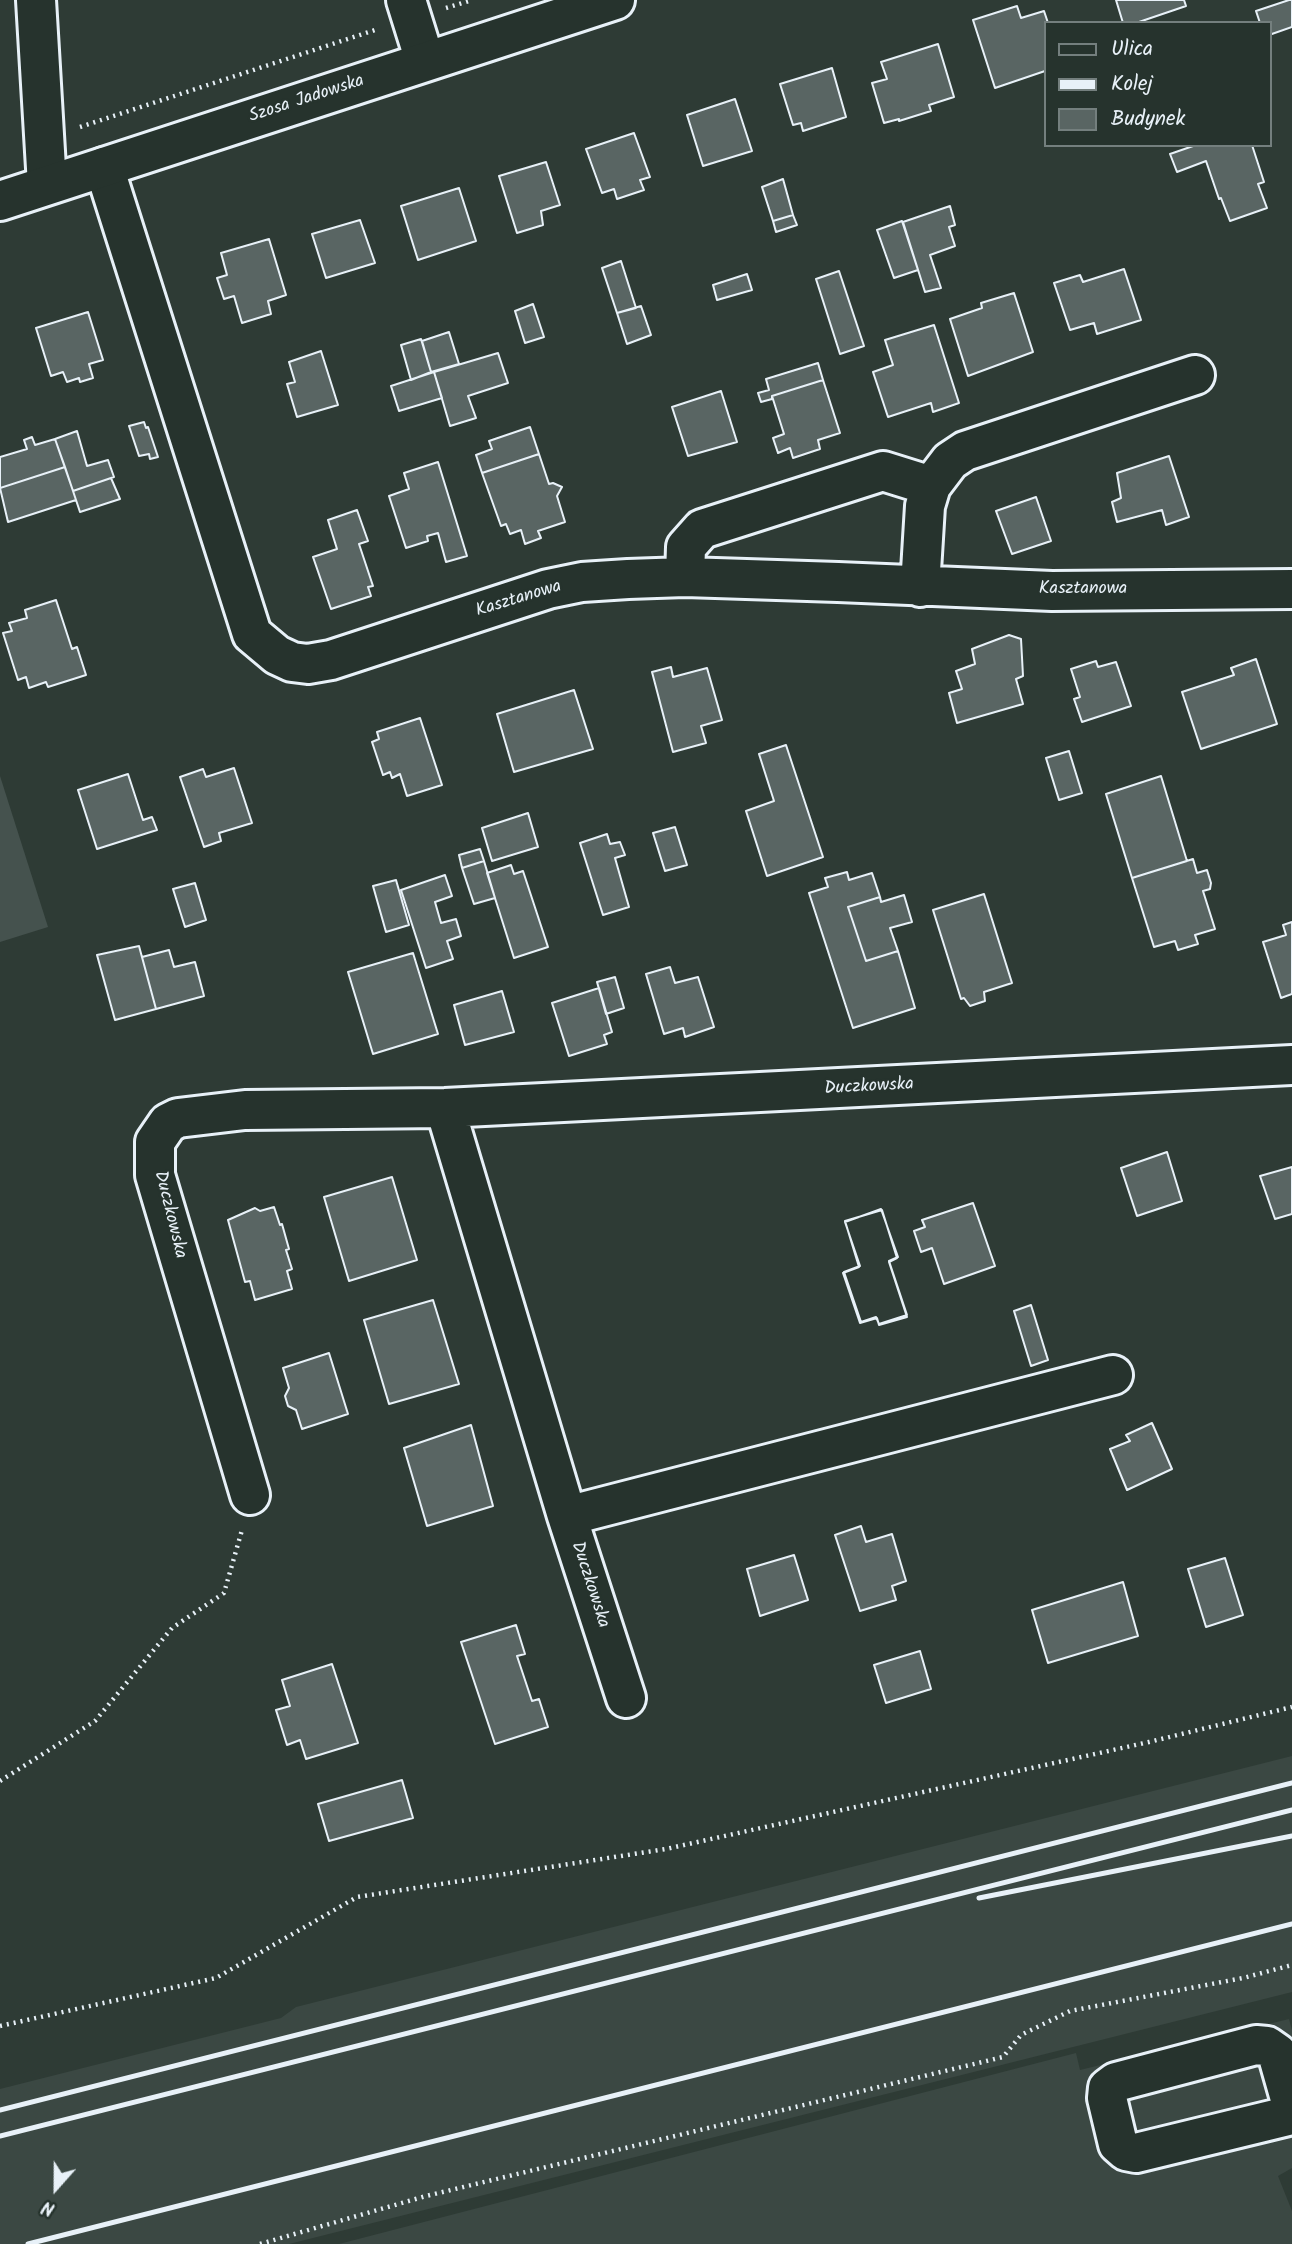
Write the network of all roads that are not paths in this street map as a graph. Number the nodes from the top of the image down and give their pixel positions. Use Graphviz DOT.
graph roads {
  1 [pos="36,0"];
  2 [pos="615,0"];
  3 [pos="409,9"];
  4 [pos="425,61"];
  5 [pos="104,167"];
  6 [pos="47,186"];
  7 [pos="0,201"];
  8 [pos="1195,375"];
  9 [pos="931,486"];
  10 [pos="685,578"];
  11 [pos="920,587"];
  12 [pos="1292,589"];
  13 [pos="1292,1066"];
  14 [pos="445,1108"];
  15 [pos="1113,1375"];
  16 [pos="250,1495"];
  17 [pos="567,1516"];
  18 [pos="626,1699"];
  19 [pos="1292,2106"];
  20 [pos="1292,2115"];
  1 -- 6 [label="street"];
  2 -- 4 [label="street, Szosa Jadowska"];
  3 -- 4 [label="street"];
  4 -- 5 [label="street, Szosa Jadowska"];
  5 -- 6 [label="street, Szosa Jadowska"];
  5 -- 10 [label="street, Kasztanowa"];
  6 -- 7 [label="street, Szosa Jadowska"];
  8 -- 9 [label="street"];
  9 -- 10 [label="street"];
  9 -- 11 [label="street"];
  10 -- 11 [label="street, Kasztanowa"];
  11 -- 12 [label="street, Kasztanowa"];
  13 -- 14 [label="street, Duczkowska"];
  14 -- 16 [label="street, Duczkowska"];
  14 -- 17 [label="street, Duczkowska"];
  15 -- 17 [label="street"];
  17 -- 18 [label="street, Duczkowska"];
  19 -- 20 [label="street"];
}
